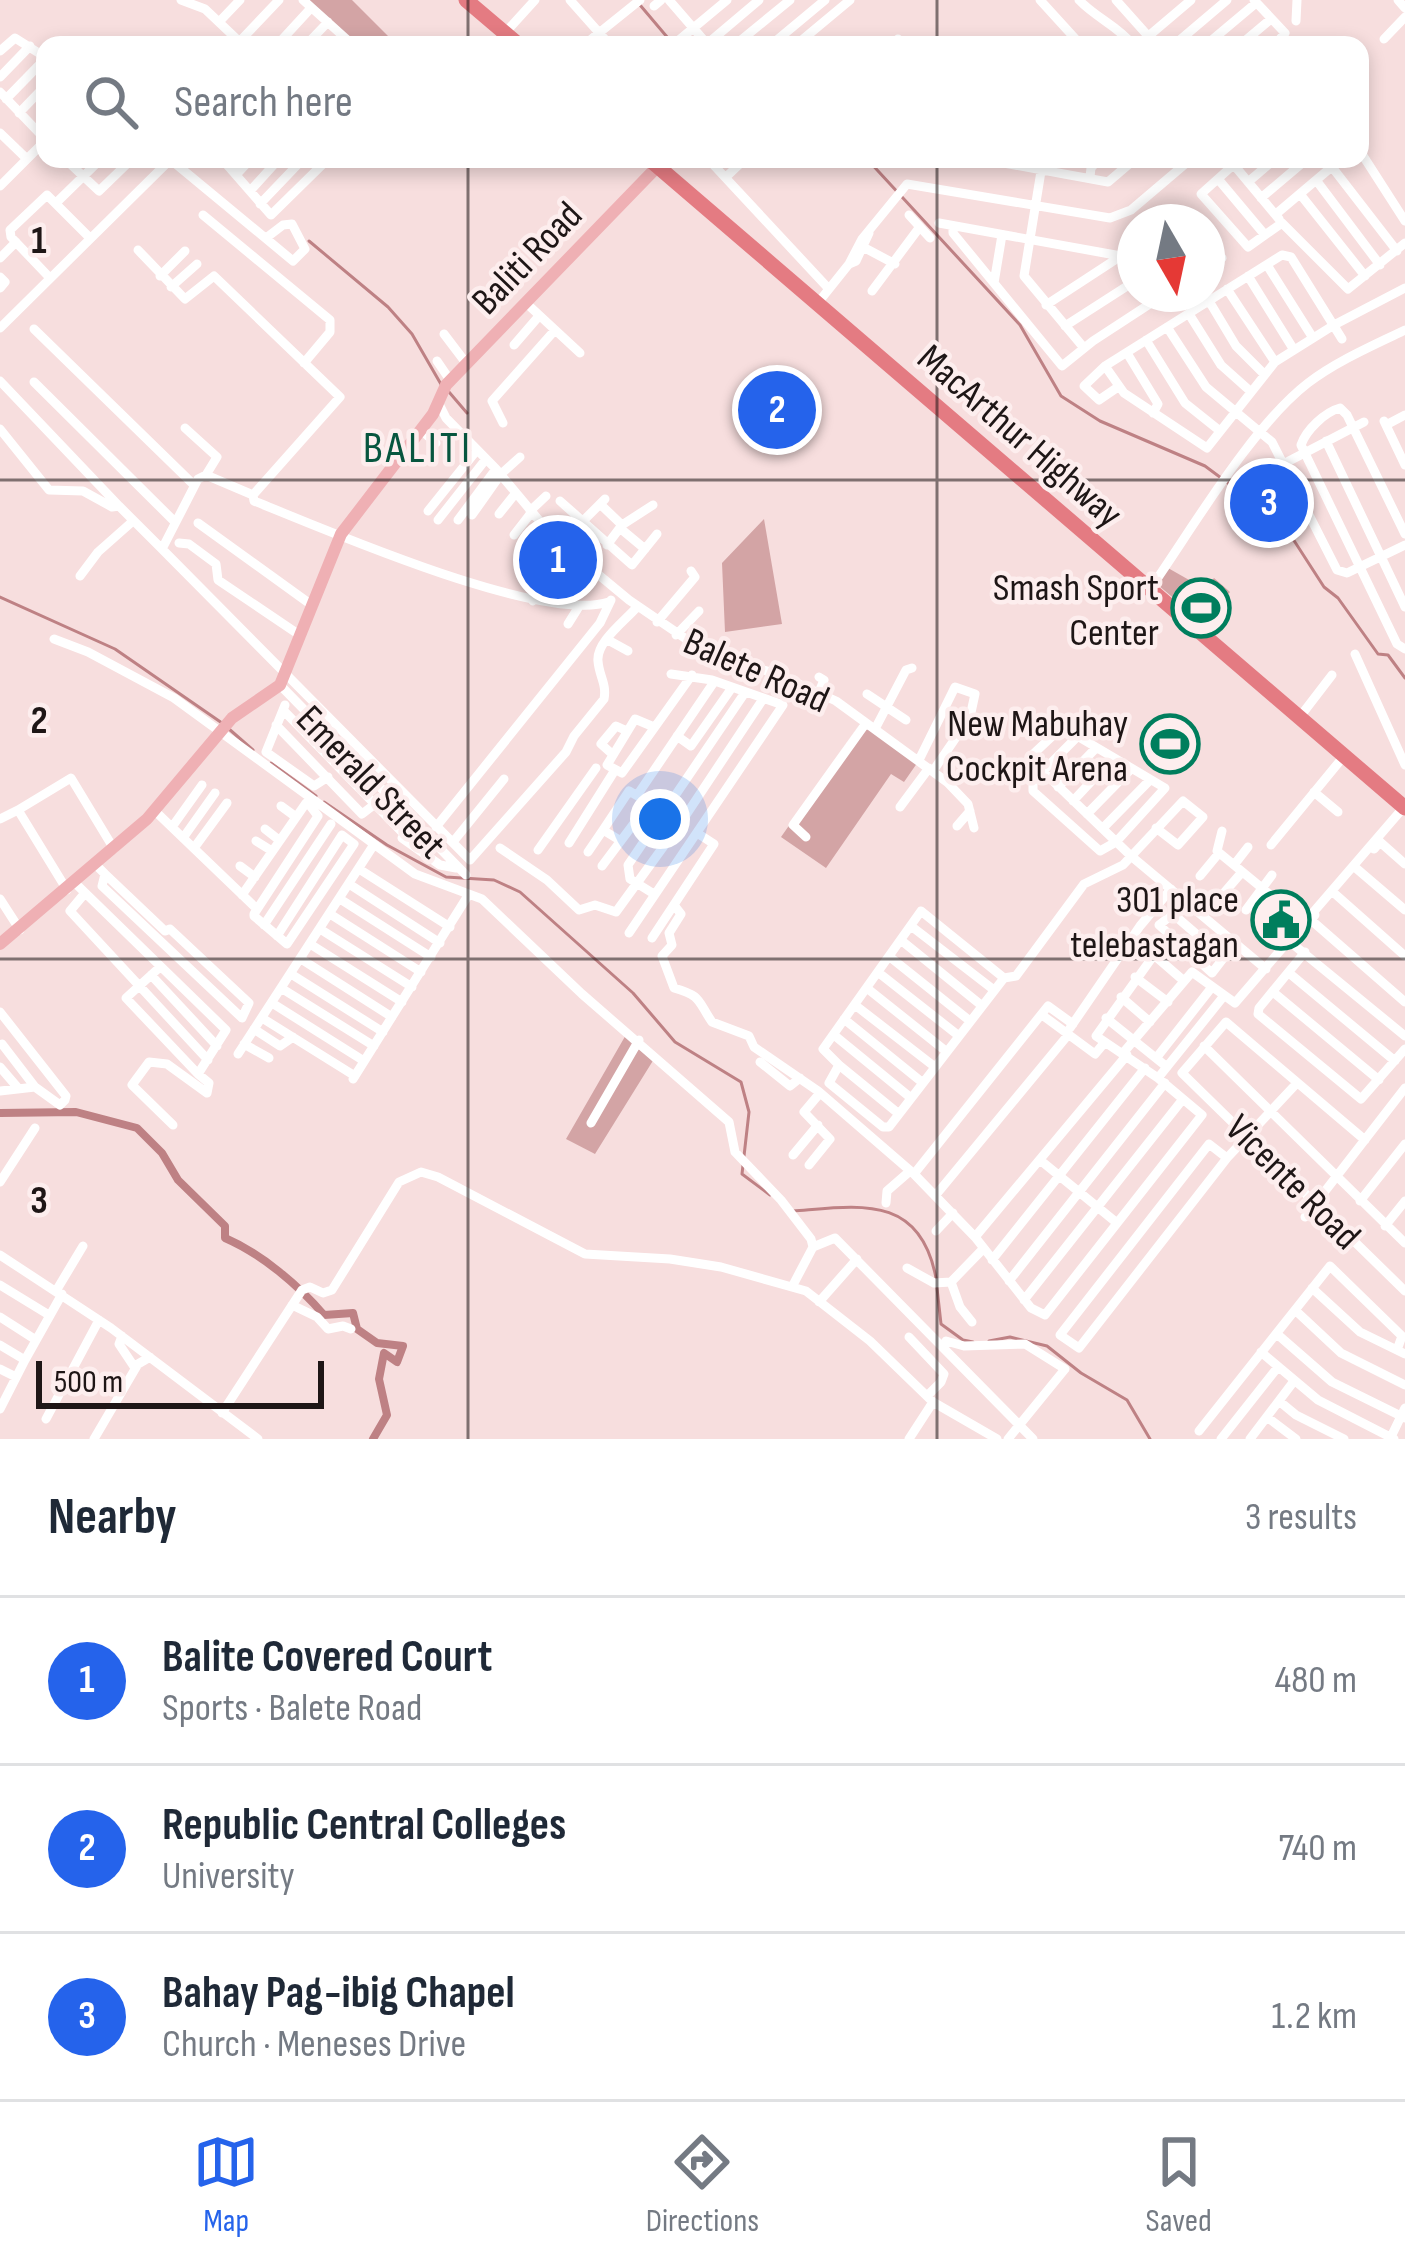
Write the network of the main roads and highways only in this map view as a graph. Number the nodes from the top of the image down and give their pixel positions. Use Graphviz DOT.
graph roads {
  1 [pos="466,0"];
  2 [pos="508,36"];
  3 [pos="650,168"];
  4 [pos="665,168"];
  5 [pos="1404,807"];
  6 [pos="0,944"];
  1 -- 2 [label="highway"];
  3 -- 6 [label="main road, Baliti Road"];
  4 -- 5 [label="highway, MacArthur Highway"];
}
